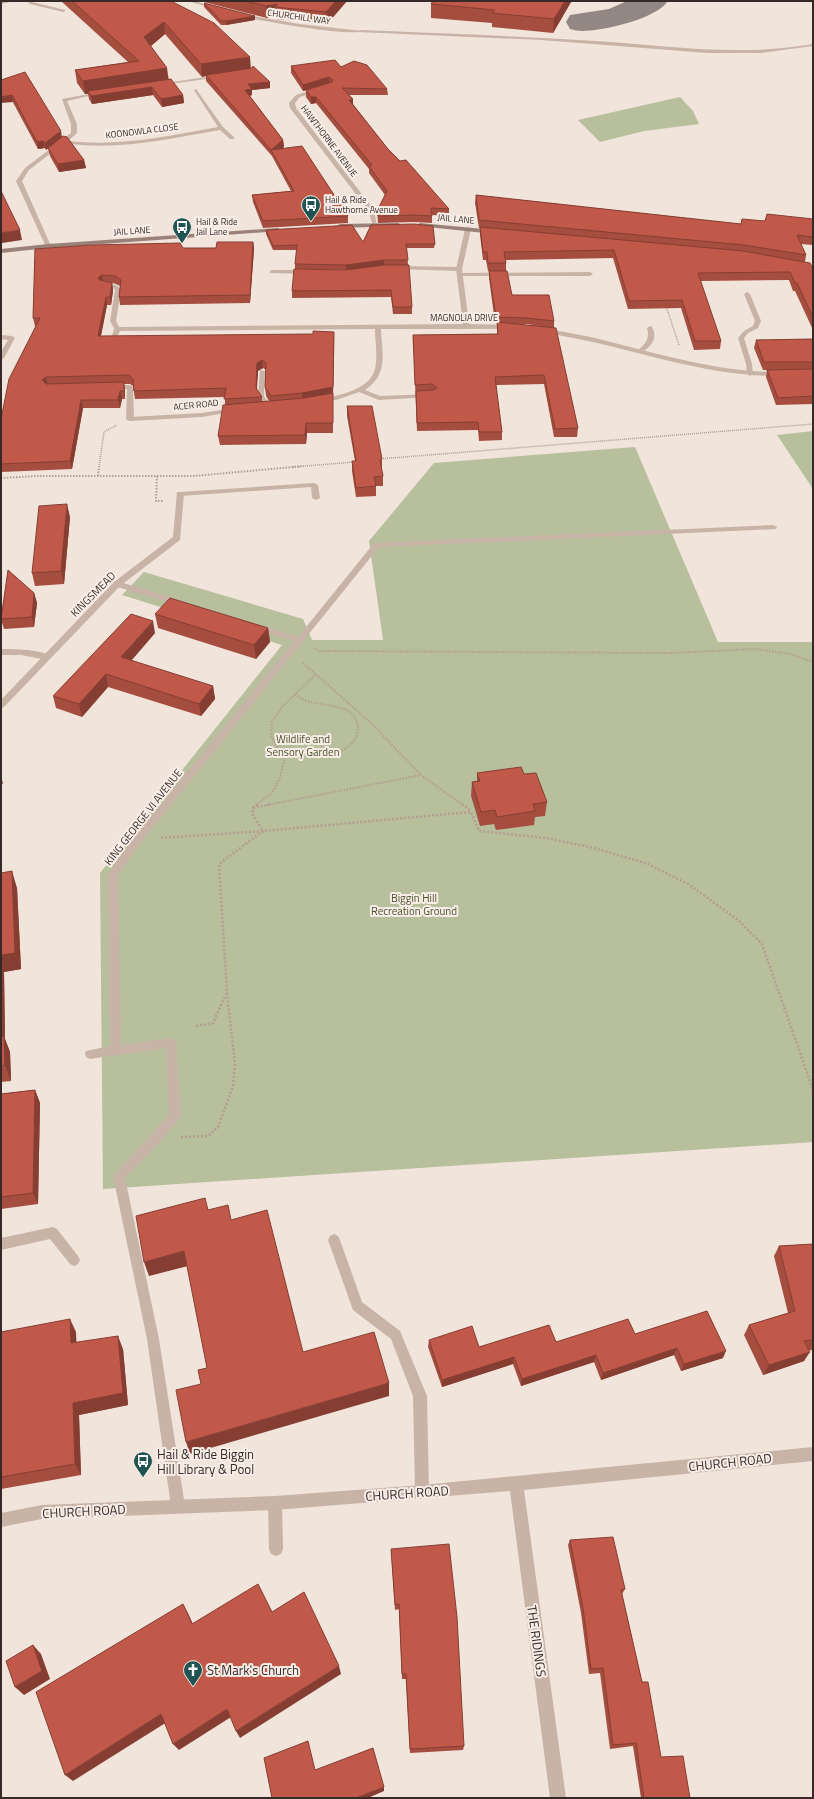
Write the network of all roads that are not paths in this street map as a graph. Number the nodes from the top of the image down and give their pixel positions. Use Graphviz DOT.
graph roads {
  1 [pos="8,1"];
  2 [pos="189,1"];
  3 [pos="33,2"];
  4 [pos="1,3"];
  5 [pos="28,8"];
  6 [pos="218,9"];
  7 [pos="233,12"];
  8 [pos="56,14"];
  9 [pos="813,45"];
  10 [pos="226,75"];
  11 [pos="155,86"];
  12 [pos="324,88"];
  13 [pos="196,90"];
  14 [pos="108,92"];
  15 [pos="221,128"];
  16 [pos="232,138"];
  17 [pos="65,142"];
  18 [pos="375,224"];
  19 [pos="406,225"];
  20 [pos="414,225"];
  21 [pos="335,226"];
  22 [pos="468,229"];
  23 [pos="288,230"];
  24 [pos="499,232"];
  25 [pos="48,246"];
  26 [pos="1,251"];
  27 [pos="392,268"];
  28 [pos="272,272"];
  29 [pos="315,272"];
  30 [pos="459,272"];
  31 [pos="590,274"];
  32 [pos="104,286"];
  33 [pos="747,294"];
  34 [pos="466,326"];
  35 [pos="378,327"];
  36 [pos="515,328"];
  37 [pos="650,328"];
  38 [pos="117,329"];
  39 [pos="536,330"];
  40 [pos="115,336"];
  41 [pos="1,337"];
  42 [pos="640,351"];
  43 [pos="1,358"];
  44 [pos="262,371"];
  45 [pos="750,374"];
  46 [pos="789,374"];
  47 [pos="108,388"];
  48 [pos="360,390"];
  49 [pos="432,396"];
  50 [pos="312,402"];
  51 [pos="269,408"];
  52 [pos="240,410"];
  53 [pos="316,498"];
  54 [pos="773,527"];
  55 [pos="117,584"];
  56 [pos="193,607"];
  57 [pos="246,623"];
  58 [pos="299,640"];
  59 [pos="1,652"];
  60 [pos="46,657"];
  61 [pos="1,705"];
  62 [pos="116,1050"];
  63 [pos="90,1054"];
  64 [pos="334,1240"];
  65 [pos="1,1244"];
  66 [pos="74,1260"];
  67 [pos="813,1454"];
  68 [pos="516,1484"];
  69 [pos="422,1492"];
  70 [pos="275,1503"];
  71 [pos="178,1506"];
  72 [pos="1,1520"];
  73 [pos="276,1549"];
  74 [pos="558,1798"];
  1 -- 4 [label="street"];
  2 -- 6 [label="street"];
  3 -- 5 [label="street"];
  3 -- 8 [label="street"];
  7 -- 9 [label="street, CHURCHILL WAY"];
  10 -- 11 [label="street"];
  12 -- 18 [label="street, HAWTHORNE AVENUE"];
  13 -- 15 [label="street"];
  14 -- 17 [label="street"];
  15 -- 16 [label="street"];
  15 -- 17 [label="street, KOONOWLA CLOSE"];
  17 -- 25 [label="street"];
  18 -- 19 [label="street"];
  18 -- 21 [label="street"];
  20 -- 22 [label="street, JAIL LANE"];
  22 -- 24 [label="street, JAIL LANE"];
  22 -- 30 [label="street"];
  23 -- 25 [label="street, JAIL LANE"];
  25 -- 26 [label="street, JAIL LANE"];
  27 -- 30 [label="street"];
  28 -- 29 [label="street"];
  30 -- 31 [label="street"];
  30 -- 34 [label="street"];
  32 -- 38 [label="street"];
  33 -- 45 [label="street"];
  34 -- 35 [label="street, MAGNOLIA DRIVE"];
  34 -- 36 [label="street, MAGNOLIA DRIVE"];
  35 -- 38 [label="street, MAGNOLIA DRIVE"];
  35 -- 48 [label="street"];
  37 -- 42 [label="street"];
  38 -- 40 [label="street"];
  39 -- 42 [label="street"];
  41 -- 43 [label="street"];
  42 -- 45 [label="street"];
  44 -- 51 [label="street"];
  45 -- 46 [label="street"];
  47 -- 52 [label="street, ACER ROAD"];
  48 -- 49 [label="street"];
  48 -- 50 [label="street"];
  53 -- 55 [label="street, KINGSMEAD"];
  54 -- 58 [label="street, KING GEORGE VI AVENUE"];
  55 -- 56 [label="street"];
  55 -- 60 [label="street, KINGSMEAD"];
  57 -- 58 [label="street"];
  58 -- 62 [label="street, KING GEORGE VI AVENUE"];
  59 -- 60 [label="street"];
  60 -- 61 [label="street, KINGSMEAD"];
  62 -- 63 [label="street"];
  62 -- 71 [label="street"];
  64 -- 69 [label="street"];
  65 -- 66 [label="street"];
  67 -- 68 [label="street, CHURCH ROAD"];
  68 -- 69 [label="street, CHURCH ROAD"];
  68 -- 74 [label="street, THE RIDINGS"];
  69 -- 70 [label="street, CHURCH ROAD"];
  70 -- 71 [label="street, CHURCH ROAD"];
  70 -- 73 [label="street"];
  71 -- 72 [label="street, CHURCH ROAD"];
}
